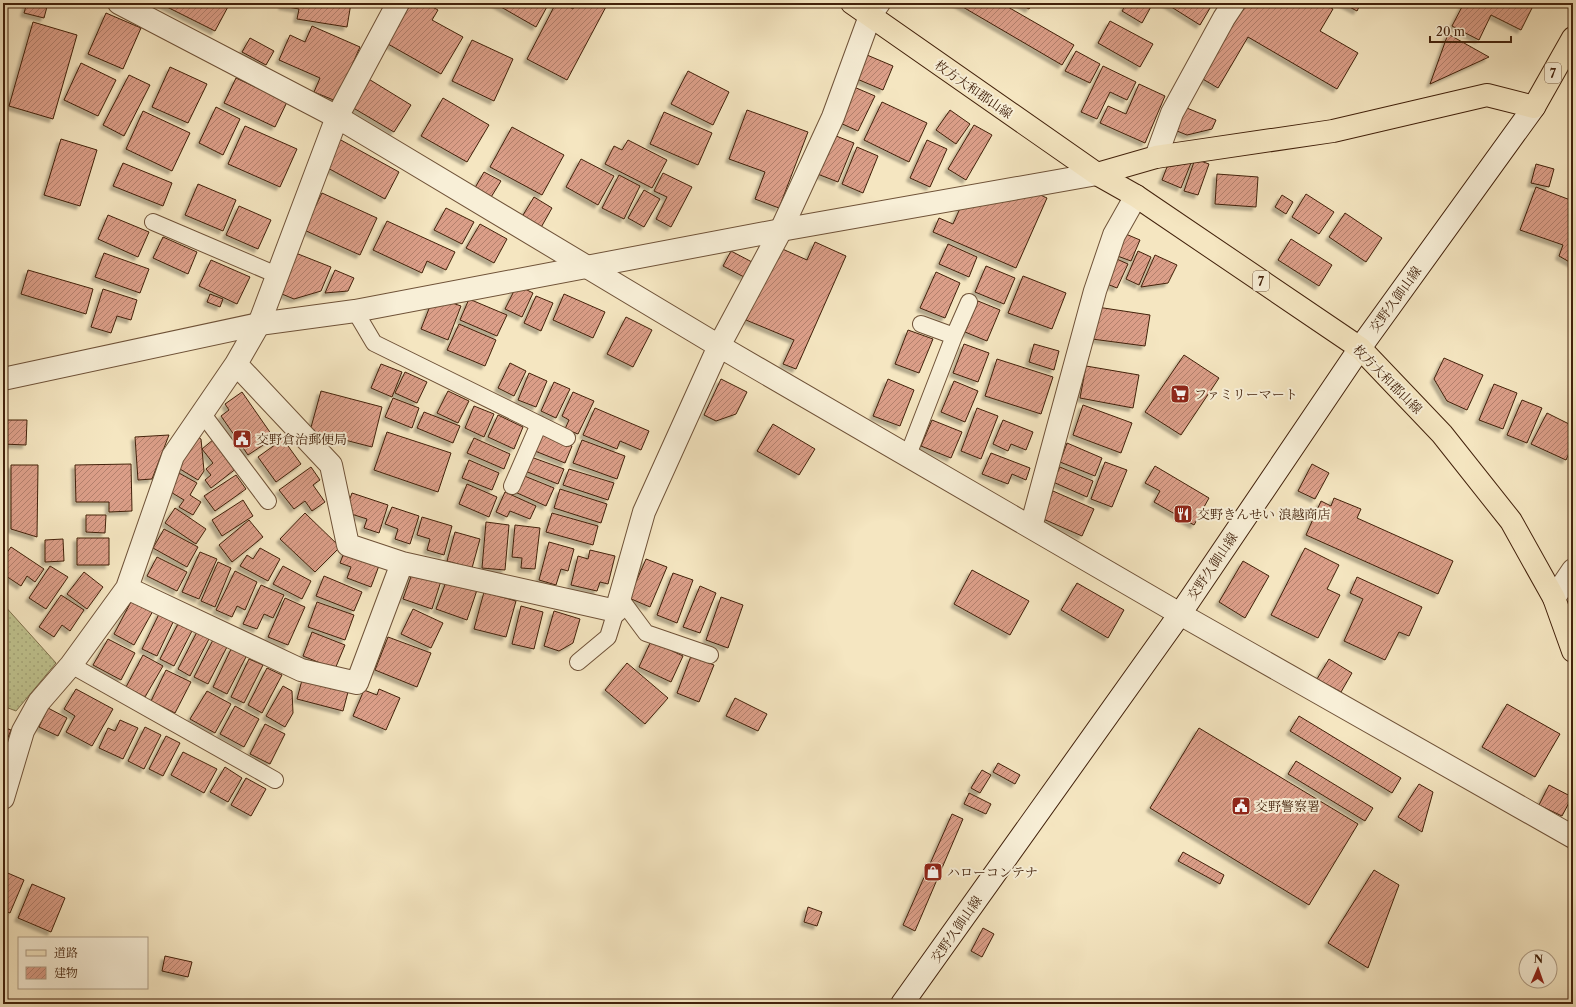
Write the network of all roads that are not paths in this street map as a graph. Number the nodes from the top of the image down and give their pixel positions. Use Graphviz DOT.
graph roads {
  1 [pos="119,3"];
  2 [pos="398,3"];
  3 [pos="852,3"];
  4 [pos="1234,3"];
  5 [pos="874,9"];
  6 [pos="1573,38"];
  7 [pos="1534,107"];
  8 [pos="337,118"];
  9 [pos="1156,157"];
  10 [pos="1097,174"];
  11 [pos="1136,196"];
  12 [pos="153,222"];
  13 [pos="781,230"];
  14 [pos="586,267"];
  15 [pos="277,275"];
  16 [pos="969,302"];
  17 [pos="355,311"];
  18 [pos="259,324"];
  19 [pos="921,324"];
  20 [pos="954,336"];
  21 [pos="719,346"];
  22 [pos="1360,348"];
  23 [pos="236,364"];
  24 [pos="3,378"];
  25 [pos="202,413"];
  26 [pos="538,424"];
  27 [pos="567,438"];
  28 [pos="908,455"];
  29 [pos="512,486"];
  30 [pos="268,501"];
  31 [pos="1031,527"];
  32 [pos="402,563"];
  33 [pos="1573,570"];
  34 [pos="127,588"];
  35 [pos="1554,598"];
  36 [pos="618,604"];
  37 [pos="1180,614"];
  38 [pos="1573,651"];
  39 [pos="710,655"];
  40 [pos="578,662"];
  41 [pos="71,665"];
  42 [pos="275,780"];
  43 [pos="3,798"];
  44 [pos="1573,837"];
  45 [pos="902,1004"];
  1 -- 8 [label="street"];
  2 -- 8 [label="street"];
  3 -- 5 [label="main road, 枚方大和郡山線 / 7"];
  4 -- 9 [label="street"];
  5 -- 10 [label="main road, 枚方大和郡山線 / 7"];
  5 -- 13 [label="street"];
  6 -- 7 [label="main road, 7"];
  7 -- 9 [label="main road"];
  7 -- 22 [label="street, 交野久御山線"];
  8 -- 14 [label="street"];
  8 -- 15 [label="street"];
  9 -- 10 [label="main road"];
  10 -- 11 [label="main road, 枚方大和郡山線 / 7"];
  10 -- 13 [label="street"];
  11 -- 22 [label="main road, 枚方大和郡山線 / 7"];
  11 -- 31 [label="street"];
  12 -- 15 [label="lane"];
  13 -- 14 [label="street"];
  13 -- 21 [label="street"];
  14 -- 17 [label="street"];
  14 -- 21 [label="street"];
  15 -- 18 [label="street"];
  16 -- 20 [label="lane"];
  17 -- 18 [label="street"];
  17 -- 26 [label="lane"];
  18 -- 23 [label="street"];
  18 -- 24 [label="street"];
  19 -- 20 [label="lane"];
  20 -- 28 [label="lane"];
  21 -- 28 [label="street"];
  21 -- 36 [label="street"];
  22 -- 35 [label="main road, 枚方大和郡山線 / 7"];
  22 -- 37 [label="street, 交野久御山線"];
  23 -- 25 [label="street"];
  23 -- 32 [label="street"];
  25 -- 30 [label="lane"];
  25 -- 34 [label="street"];
  26 -- 27 [label="lane"];
  26 -- 29 [label="lane"];
  28 -- 31 [label="street"];
  31 -- 37 [label="street"];
  32 -- 34 [label="street"];
  32 -- 36 [label="street"];
  33 -- 35 [label="street"];
  34 -- 41 [label="street"];
  35 -- 38 [label="main road, 枚方大和郡山線 / 7"];
  36 -- 39 [label="lane"];
  36 -- 40 [label="lane"];
  37 -- 44 [label="street"];
  37 -- 45 [label="street, 交野久御山線"];
  41 -- 42 [label="lane"];
  41 -- 43 [label="street"];
}
